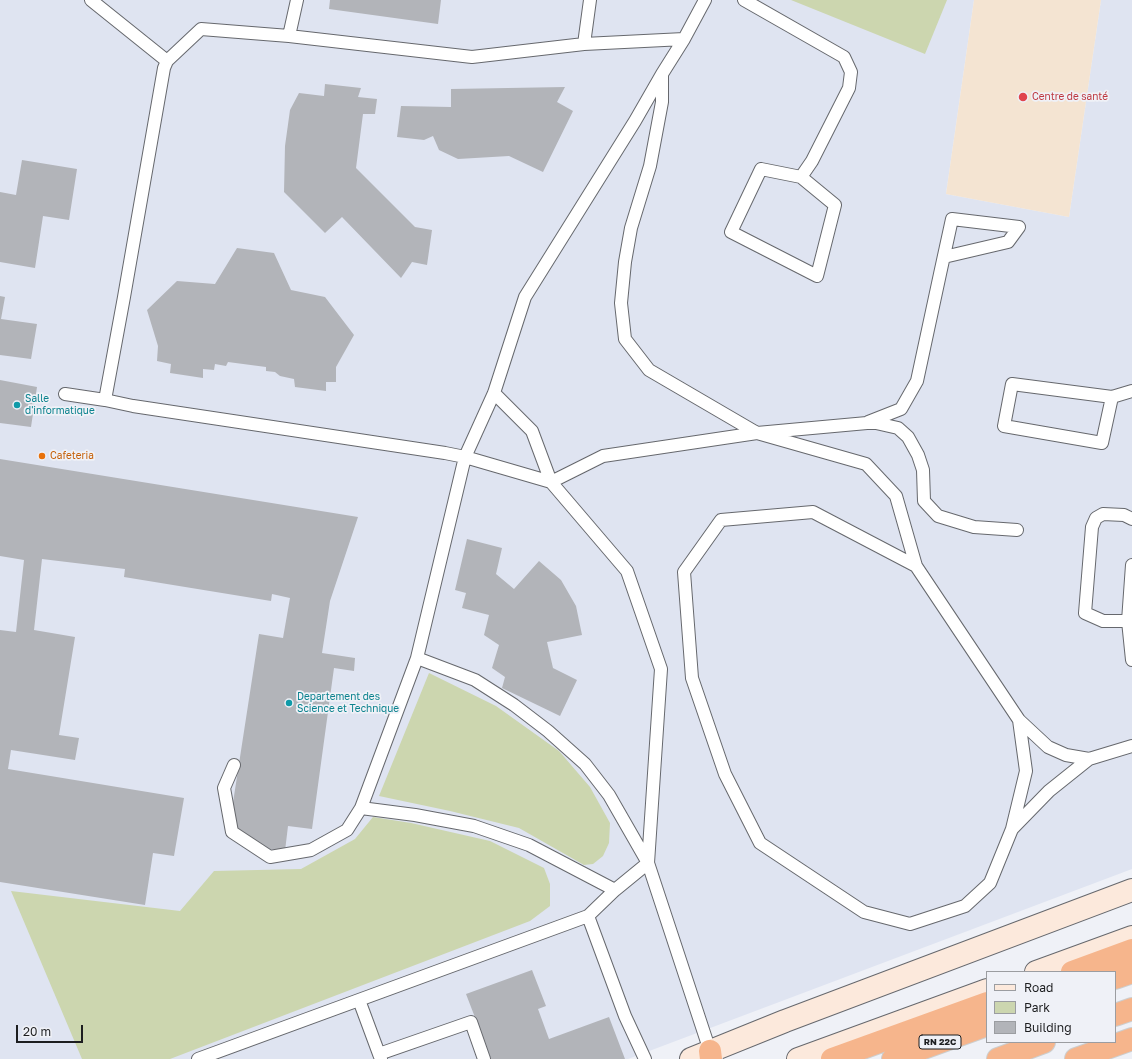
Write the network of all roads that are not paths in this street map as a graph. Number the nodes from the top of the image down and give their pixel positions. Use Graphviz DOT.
graph roads {
  1 [pos="91,0"];
  2 [pos="296,0"];
  3 [pos="590,0"];
  4 [pos="705,0"];
  5 [pos="744,0"];
  6 [pos="289,36"];
  7 [pos="684,39"];
  8 [pos="584,44"];
  9 [pos="167,61"];
  10 [pos="662,74"];
  11 [pos="801,177"];
  12 [pos="944,257"];
  13 [pos="1132,391"];
  14 [pos="494,393"];
  15 [pos="65,394"];
  16 [pos="1112,397"];
  17 [pos="105,400"];
  18 [pos="867,423"];
  19 [pos="757,433"];
  20 [pos="464,457"];
  21 [pos="551,482"];
  22 [pos="1132,519"];
  23 [pos="1017,530"];
  24 [pos="1132,565"];
  25 [pos="916,566"];
  26 [pos="1128,621"];
  27 [pos="417,658"];
  28 [pos="1132,660"];
  29 [pos="1019,720"];
  30 [pos="1132,746"];
  31 [pos="1088,759"];
  32 [pos="234,765"];
  33 [pos="361,808"];
  34 [pos="1012,829"];
  35 [pos="648,863"];
  36 [pos="615,890"];
  37 [pos="1132,890"];
  38 [pos="588,916"];
  39 [pos="1132,937"];
  40 [pos="1132,950"];
  41 [pos="1039,971"];
  42 [pos="1075,971"];
  43 [pos="1132,972"];
  44 [pos="1116,978"];
  45 [pos="986,990"];
  46 [pos="359,1000"];
  47 [pos="986,1003"];
  48 [pos="1132,1009"];
  49 [pos="1116,1016"];
  50 [pos="986,1025"];
  51 [pos="1132,1039"];
  52 [pos="1041,1043"];
  53 [pos="380,1056"];
  54 [pos="704,1056"];
  55 [pos="198,1059"];
  56 [pos="484,1059"];
  57 [pos="645,1059"];
  58 [pos="798,1059"];
  59 [pos="832,1059"];
  60 [pos="893,1059"];
  61 [pos="998,1059"];
  62 [pos="1076,1059"];
  1 -- 9 [label="lane"];
  2 -- 6 [label="lane"];
  3 -- 8 [label="lane"];
  4 -- 7 [label="lane"];
  5 -- 11 [label="lane"];
  6 -- 8 [label="lane"];
  6 -- 9 [label="lane"];
  7 -- 8 [label="lane"];
  7 -- 10 [label="lane"];
  9 -- 17 [label="lane"];
  10 -- 14 [label="lane"];
  10 -- 19 [label="lane"];
  11 -- 11 [label="lane"];
  12 -- 12 [label="lane"];
  12 -- 18 [label="lane"];
  13 -- 16 [label="lane"];
  14 -- 20 [label="lane"];
  14 -- 21 [label="lane"];
  15 -- 17 [label="lane"];
  16 -- 16 [label="lane"];
  17 -- 20 [label="lane"];
  18 -- 19 [label="lane"];
  18 -- 23 [label="lane"];
  19 -- 21 [label="lane"];
  19 -- 25 [label="lane"];
  20 -- 21 [label="lane"];
  20 -- 27 [label="lane"];
  21 -- 35 [label="lane"];
  22 -- 26 [label="lane"];
  24 -- 26 [label="lane"];
  25 -- 29 [label="lane"];
  25 -- 34 [label="lane"];
  26 -- 28 [label="lane"];
  27 -- 33 [label="lane"];
  27 -- 35 [label="lane"];
  29 -- 31 [label="lane"];
  29 -- 34 [label="lane"];
  30 -- 31 [label="lane"];
  31 -- 34 [label="lane"];
  32 -- 33 [label="lane"];
  33 -- 36 [label="lane"];
  35 -- 36 [label="lane"];
  35 -- 54 [label="lane"];
  36 -- 38 [label="lane"];
  37 -- 54 [label="main road"];
  38 -- 46 [label="lane"];
  38 -- 57 [label="lane"];
  39 -- 41 [label="main road"];
  40 -- 42 [label="highway"];
  43 -- 44 [label="highway"];
  45 -- 58 [label="main road"];
  46 -- 53 [label="lane"];
  46 -- 55 [label="lane"];
  47 -- 59 [label="highway"];
  48 -- 49 [label="highway"];
  50 -- 60 [label="highway, RN 22C"];
  51 -- 62 [label="highway"];
  52 -- 61 [label="highway"];
  53 -- 56 [label="lane"];
}
